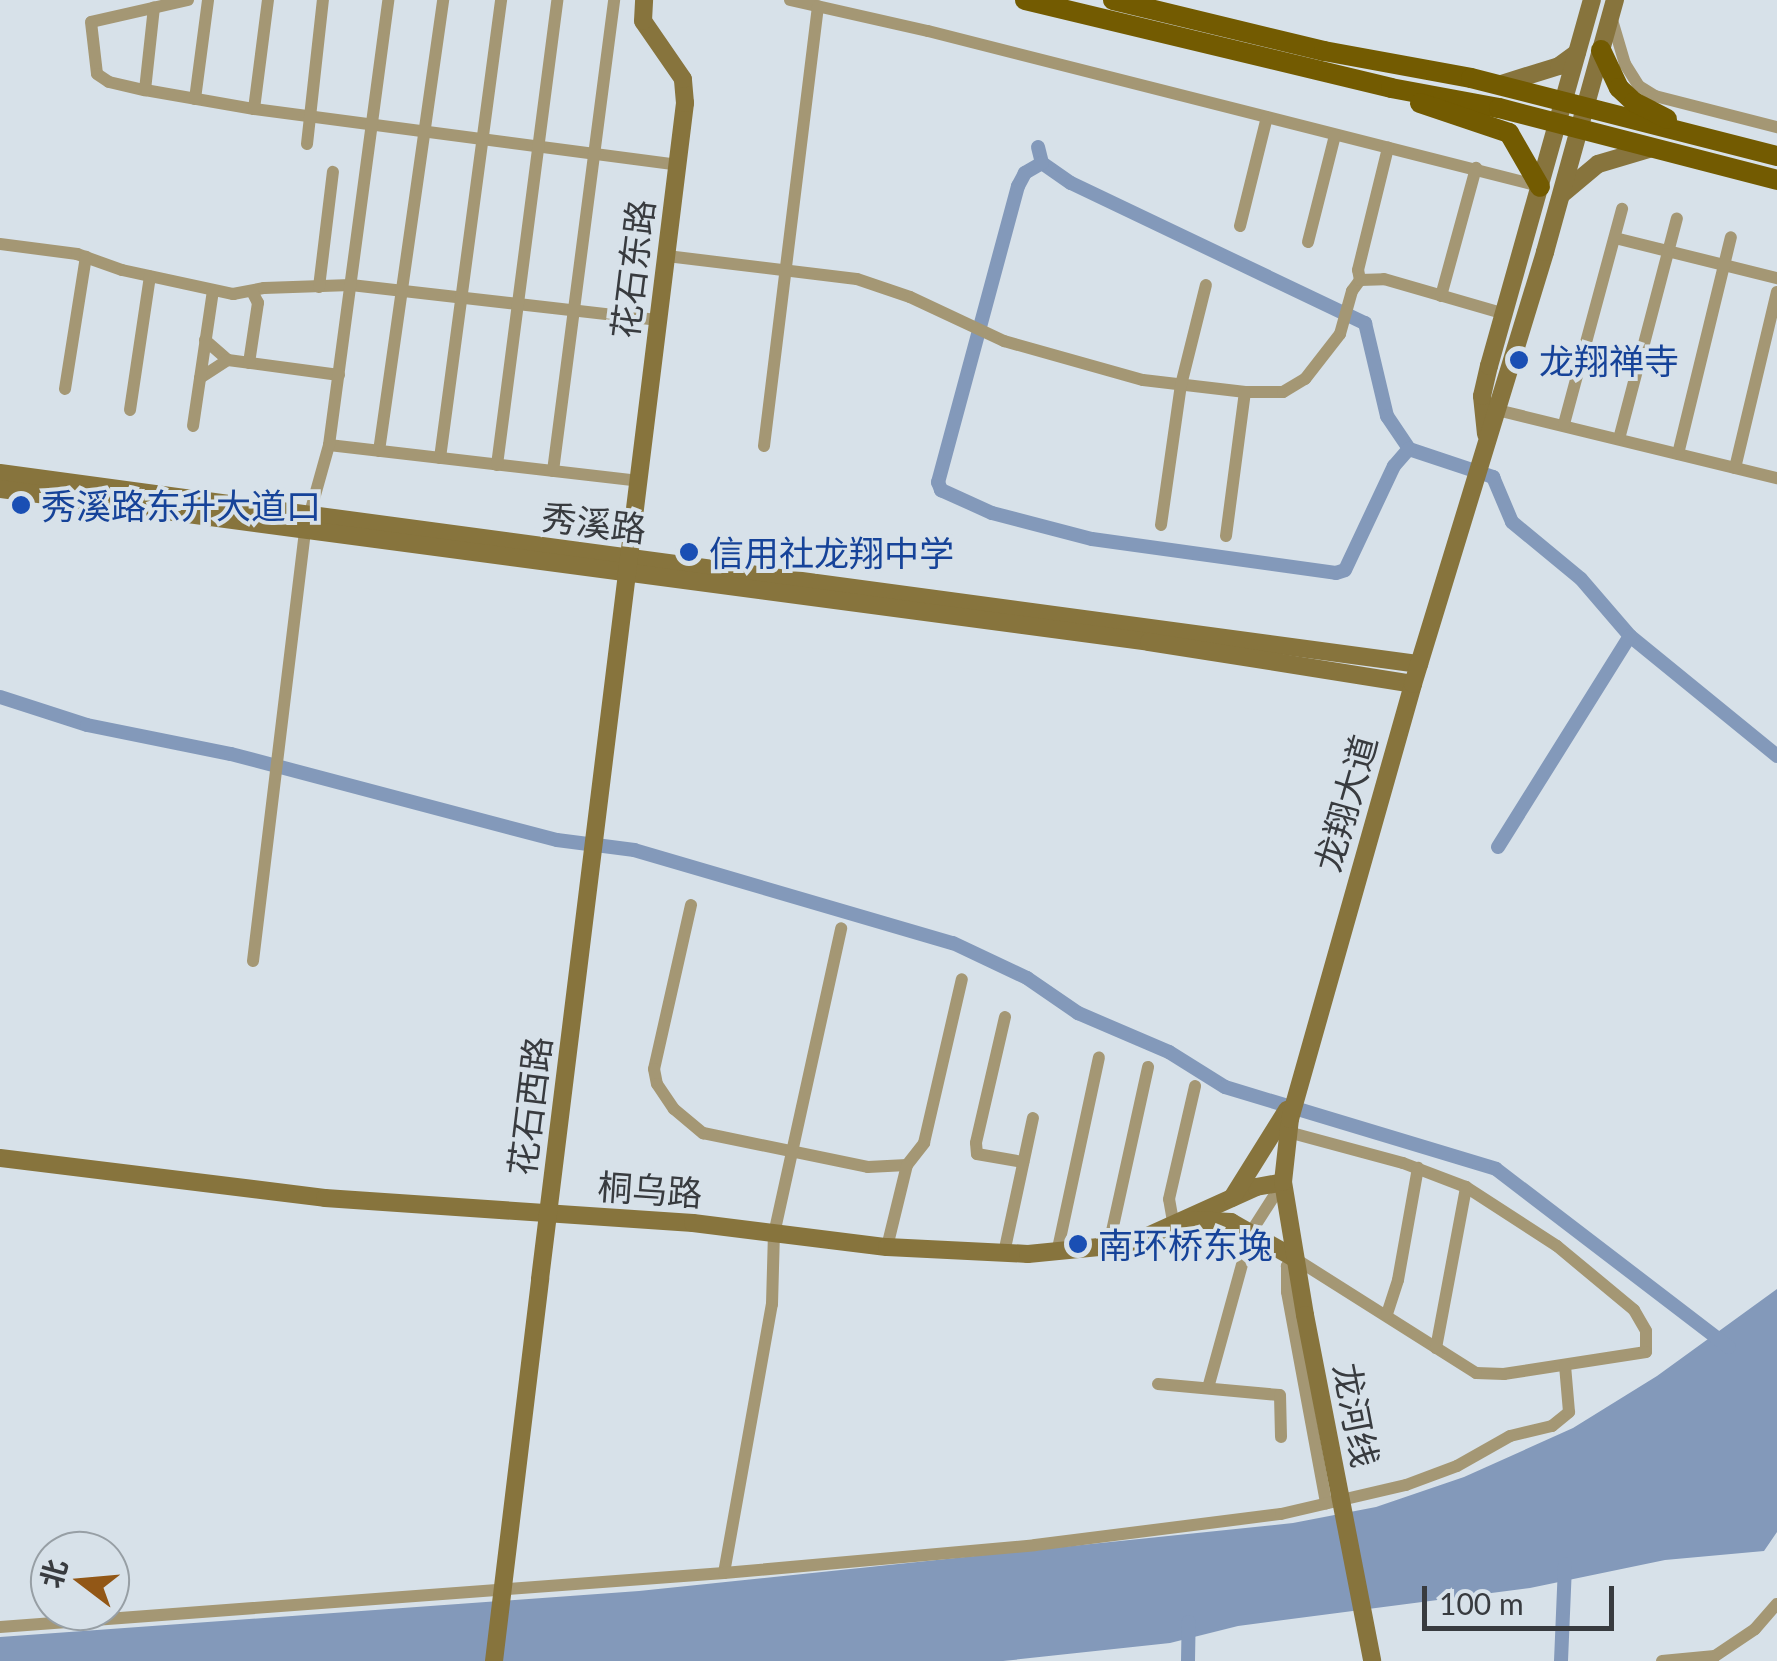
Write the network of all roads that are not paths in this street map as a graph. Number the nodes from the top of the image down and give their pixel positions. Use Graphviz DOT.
graph roads {
  1 [pos="188,0"];
  2 [pos="208,0"];
  3 [pos="268,0"];
  4 [pos="324,0"];
  5 [pos="388,0"];
  6 [pos="443,0"];
  7 [pos="501,0"];
  8 [pos="557,0"];
  9 [pos="614,0"];
  10 [pos="644,0"];
  11 [pos="790,0"];
  12 [pos="1025,0"];
  13 [pos="1113,0"];
  14 [pos="1592,0"];
  15 [pos="818,6"];
  16 [pos="154,7"];
  17 [pos="1613,7"];
  18 [pos="1602,50"];
  19 [pos="1578,53"];
  20 [pos="1498,85"];
  21 [pos="1392,88"];
  22 [pos="144,90"];
  23 [pos="195,100"];
  24 [pos="1564,102"];
  25 [pos="1586,108"];
  26 [pos="254,109"];
  27 [pos="1267,117"];
  28 [pos="310,118"];
  29 [pos="1558,123"];
  30 [pos="372,126"];
  31 [pos="1777,127"];
  32 [pos="1581,130"];
  33 [pos="424,132"];
  34 [pos="1335,135"];
  35 [pos="482,140"];
  36 [pos="306,144"];
  37 [pos="538,148"];
  38 [pos="1388,148"];
  39 [pos="1652,148"];
  40 [pos="1770,154"];
  41 [pos="594,155"];
  42 [pos="678,166"];
  43 [pos="1476,168"];
  44 [pos="333,172"];
  45 [pos="1777,180"];
  46 [pos="1540,187"];
  47 [pos="1562,194"];
  48 [pos="1622,209"];
  49 [pos="1678,218"];
  50 [pos="1240,226"];
  51 [pos="1731,237"];
  52 [pos="1615,238"];
  53 [pos="1308,242"];
  54 [pos="0,244"];
  55 [pos="1668,251"];
  56 [pos="667,256"];
  57 [pos="86,257"];
  58 [pos="1724,264"];
  59 [pos="785,270"];
  60 [pos="150,276"];
  61 [pos="1777,278"];
  62 [pos="1360,280"];
  63 [pos="1206,284"];
  64 [pos="350,285"];
  65 [pos="319,287"];
  66 [pos="213,290"];
  67 [pos="402,291"];
  68 [pos="1777,292"];
  69 [pos="253,293"];
  70 [pos="1441,296"];
  71 [pos="462,298"];
  72 [pos="518,304"];
  73 [pos="574,310"];
  74 [pos="1506,314"];
  75 [pos="659,320"];
  76 [pos="206,340"];
  77 [pos="228,360"];
  78 [pos="248,363"];
  79 [pos="338,376"];
  80 [pos="200,378"];
  81 [pos="1180,386"];
  82 [pos="65,389"];
  83 [pos="1244,392"];
  84 [pos="1490,408"];
  85 [pos="130,410"];
  86 [pos="1564,424"];
  87 [pos="193,426"];
  88 [pos="1620,439"];
  89 [pos="330,445"];
  90 [pos="764,446"];
  91 [pos="380,451"];
  92 [pos="1678,454"];
  93 [pos="440,458"];
  94 [pos="497,465"];
  95 [pos="1734,468"];
  96 [pos="553,471"];
  97 [pos="0,473"];
  98 [pos="1777,478"];
  99 [pos="639,481"];
  100 [pos="0,489"];
  101 [pos="306,524"];
  102 [pos="1162,525"];
  103 [pos="1226,536"];
  104 [pos="629,567"];
  105 [pos="1418,664"];
  106 [pos="1412,684"];
  107 [pos="691,905"];
  108 [pos="841,928"];
  109 [pos="253,961"];
  110 [pos="962,979"];
  111 [pos="1006,1018"];
  112 [pos="1100,1057"];
  113 [pos="1148,1068"];
  114 [pos="1195,1086"];
  115 [pos="1298,1092"];
  116 [pos="1033,1118"];
  117 [pos="1289,1126"];
  118 [pos="792,1151"];
  119 [pos="0,1158"];
  120 [pos="1023,1162"];
  121 [pos="906,1165"];
  122 [pos="1418,1168"];
  123 [pos="1282,1182"];
  124 [pos="1466,1187"];
  125 [pos="1231,1200"];
  126 [pos="549,1214"];
  127 [pos="1182,1223"];
  128 [pos="1251,1232"];
  129 [pos="774,1234"];
  130 [pos="887,1246"];
  131 [pos="1113,1247"];
  132 [pos="1057,1253"];
  133 [pos="1004,1254"];
  134 [pos="1294,1258"];
  135 [pos="1387,1314"];
  136 [pos="1436,1348"];
  137 [pos="1565,1365"];
  138 [pos="1158,1384"];
  139 [pos="1208,1388"];
  140 [pos="1281,1436"];
  141 [pos="1326,1504"];
  142 [pos="724,1573"];
  143 [pos="1777,1604"];
  144 [pos="0,1627"];
  145 [pos="494,1661"];
  146 [pos="1372,1661"];
  147 [pos="1662,1661"];
  1 -- 16 [label="street"];
  2 -- 23 [label="street"];
  3 -- 26 [label="street"];
  4 -- 28 [label="street"];
  5 -- 30 [label="street"];
  6 -- 33 [label="street"];
  7 -- 35 [label="street"];
  8 -- 37 [label="street"];
  9 -- 41 [label="street"];
  10 -- 42 [label="street, 花石东路"];
  11 -- 15 [label="street"];
  12 -- 21 [label="main road"];
  13 -- 20 [label="main road"];
  14 -- 19 [label="street, 龙翔大道"];
  15 -- 27 [label="street"];
  15 -- 59 [label="street"];
  16 -- 22 [label="street"];
  16 -- 22 [label="street"];
  17 -- 18 [label="street, 龙翔大道"];
  17 -- 31 [label="street"];
  18 -- 25 [label="street, 龙翔大道"];
  18 -- 40 [label="main road"];
  19 -- 20 [label="street"];
  19 -- 24 [label="street, 龙翔大道"];
  20 -- 24 [label="main road"];
  21 -- 29 [label="main road"];
  21 -- 46 [label="main road"];
  22 -- 23 [label="street"];
  23 -- 26 [label="street"];
  24 -- 25 [label="main road"];
  24 -- 29 [label="street, 龙翔大道"];
  25 -- 32 [label="street, 龙翔大道"];
  25 -- 40 [label="main road"];
  26 -- 28 [label="street"];
  27 -- 34 [label="street"];
  27 -- 50 [label="street"];
  28 -- 30 [label="street"];
  28 -- 36 [label="street"];
  29 -- 32 [label="main road"];
  29 -- 46 [label="street, 龙翔大道"];
  30 -- 33 [label="street"];
  30 -- 64 [label="street"];
  32 -- 39 [label="main road"];
  32 -- 47 [label="street, 龙翔大道"];
  33 -- 35 [label="street"];
  33 -- 67 [label="street"];
  34 -- 38 [label="street"];
  34 -- 53 [label="street"];
  35 -- 37 [label="street"];
  35 -- 71 [label="street"];
  37 -- 41 [label="street"];
  37 -- 72 [label="street"];
  38 -- 43 [label="street"];
  38 -- 62 [label="street"];
  39 -- 45 [label="main road"];
  39 -- 47 [label="street"];
  41 -- 42 [label="street"];
  41 -- 73 [label="street"];
  42 -- 56 [label="street, 花石东路"];
  43 -- 46 [label="street"];
  43 -- 70 [label="street"];
  44 -- 65 [label="street"];
  46 -- 74 [label="street, 龙翔大道"];
  47 -- 84 [label="street, 龙翔大道"];
  48 -- 52 [label="street"];
  49 -- 55 [label="street"];
  51 -- 58 [label="street"];
  52 -- 55 [label="street"];
  52 -- 86 [label="street"];
  54 -- 57 [label="street"];
  55 -- 58 [label="street"];
  55 -- 88 [label="street"];
  56 -- 59 [label="street"];
  56 -- 75 [label="street, 花石东路"];
  57 -- 60 [label="street"];
  57 -- 82 [label="street"];
  58 -- 61 [label="street"];
  58 -- 92 [label="street"];
  59 -- 81 [label="street"];
  59 -- 90 [label="street"];
  60 -- 66 [label="street"];
  60 -- 85 [label="street"];
  62 -- 70 [label="street"];
  62 -- 83 [label="street"];
  63 -- 81 [label="street"];
  64 -- 65 [label="street"];
  64 -- 67 [label="street"];
  64 -- 79 [label="street"];
  65 -- 69 [label="street"];
  66 -- 69 [label="street"];
  66 -- 76 [label="street"];
  67 -- 71 [label="street"];
  67 -- 91 [label="street"];
  68 -- 95 [label="street"];
  69 -- 78 [label="street"];
  70 -- 74 [label="street"];
  71 -- 72 [label="street"];
  71 -- 93 [label="street"];
  72 -- 73 [label="street"];
  72 -- 94 [label="street"];
  73 -- 75 [label="street"];
  73 -- 96 [label="street"];
  74 -- 84 [label="street, 龙翔大道"];
  75 -- 99 [label="street, 花石东路"];
  76 -- 77 [label="street"];
  76 -- 80 [label="street"];
  77 -- 78 [label="street"];
  77 -- 80 [label="street"];
  78 -- 79 [label="street"];
  79 -- 89 [label="street"];
  80 -- 87 [label="street"];
  81 -- 83 [label="street"];
  81 -- 102 [label="street"];
  83 -- 103 [label="street"];
  84 -- 86 [label="street"];
  84 -- 105 [label="street, 龙翔大道"];
  86 -- 88 [label="street"];
  88 -- 92 [label="street"];
  89 -- 91 [label="street"];
  89 -- 101 [label="street"];
  91 -- 93 [label="street"];
  92 -- 95 [label="street"];
  93 -- 94 [label="street"];
  94 -- 96 [label="street"];
  95 -- 98 [label="street"];
  96 -- 99 [label="street"];
  97 -- 101 [label="street, 秀溪路"];
  99 -- 104 [label="street, 花石东路"];
  100 -- 101 [label="street, 秀溪路"];
  101 -- 104 [label="street, 秀溪路"];
  101 -- 109 [label="street"];
  104 -- 105 [label="street, 秀溪路"];
  104 -- 106 [label="street, 秀溪路"];
  104 -- 126 [label="street, 花石西路"];
  105 -- 106 [label="street, 龙翔大道"];
  106 -- 115 [label="street, 龙翔大道"];
  107 -- 118 [label="street"];
  108 -- 118 [label="street"];
  110 -- 121 [label="street"];
  111 -- 120 [label="street"];
  112 -- 132 [label="street"];
  113 -- 131 [label="street"];
  114 -- 127 [label="street"];
  115 -- 117 [label="street, 龙翔大道"];
  115 -- 125 [label="street"];
  116 -- 120 [label="street"];
  117 -- 122 [label="street"];
  117 -- 123 [label="street, 龙翔大道"];
  118 -- 121 [label="street"];
  118 -- 129 [label="street"];
  119 -- 126 [label="street, 桐乌路"];
  120 -- 133 [label="street"];
  121 -- 130 [label="street"];
  122 -- 124 [label="street"];
  122 -- 135 [label="street"];
  123 -- 125 [label="street, 桐乌路"];
  123 -- 128 [label="street"];
  123 -- 134 [label="street, 龙河线"];
  124 -- 136 [label="street"];
  124 -- 137 [label="street"];
  125 -- 127 [label="street, 桐乌路"];
  126 -- 129 [label="street, 桐乌路"];
  126 -- 145 [label="street, 花石西路, bridge"];
  127 -- 128 [label="street"];
  127 -- 131 [label="street, 桐乌路"];
  128 -- 134 [label="street"];
  128 -- 139 [label="street"];
  129 -- 130 [label="street, 桐乌路"];
  129 -- 142 [label="street"];
  130 -- 133 [label="street, 桐乌路"];
  131 -- 132 [label="street, 桐乌路"];
  132 -- 133 [label="street, 桐乌路"];
  134 -- 135 [label="street"];
  134 -- 141 [label="street"];
  134 -- 146 [label="street, 龙河线, bridge"];
  135 -- 136 [label="street"];
  136 -- 137 [label="street"];
  137 -- 141 [label="street"];
  138 -- 139 [label="street"];
  139 -- 140 [label="street"];
  141 -- 142 [label="street"];
  142 -- 144 [label="street"];
  143 -- 147 [label="street"];
}
